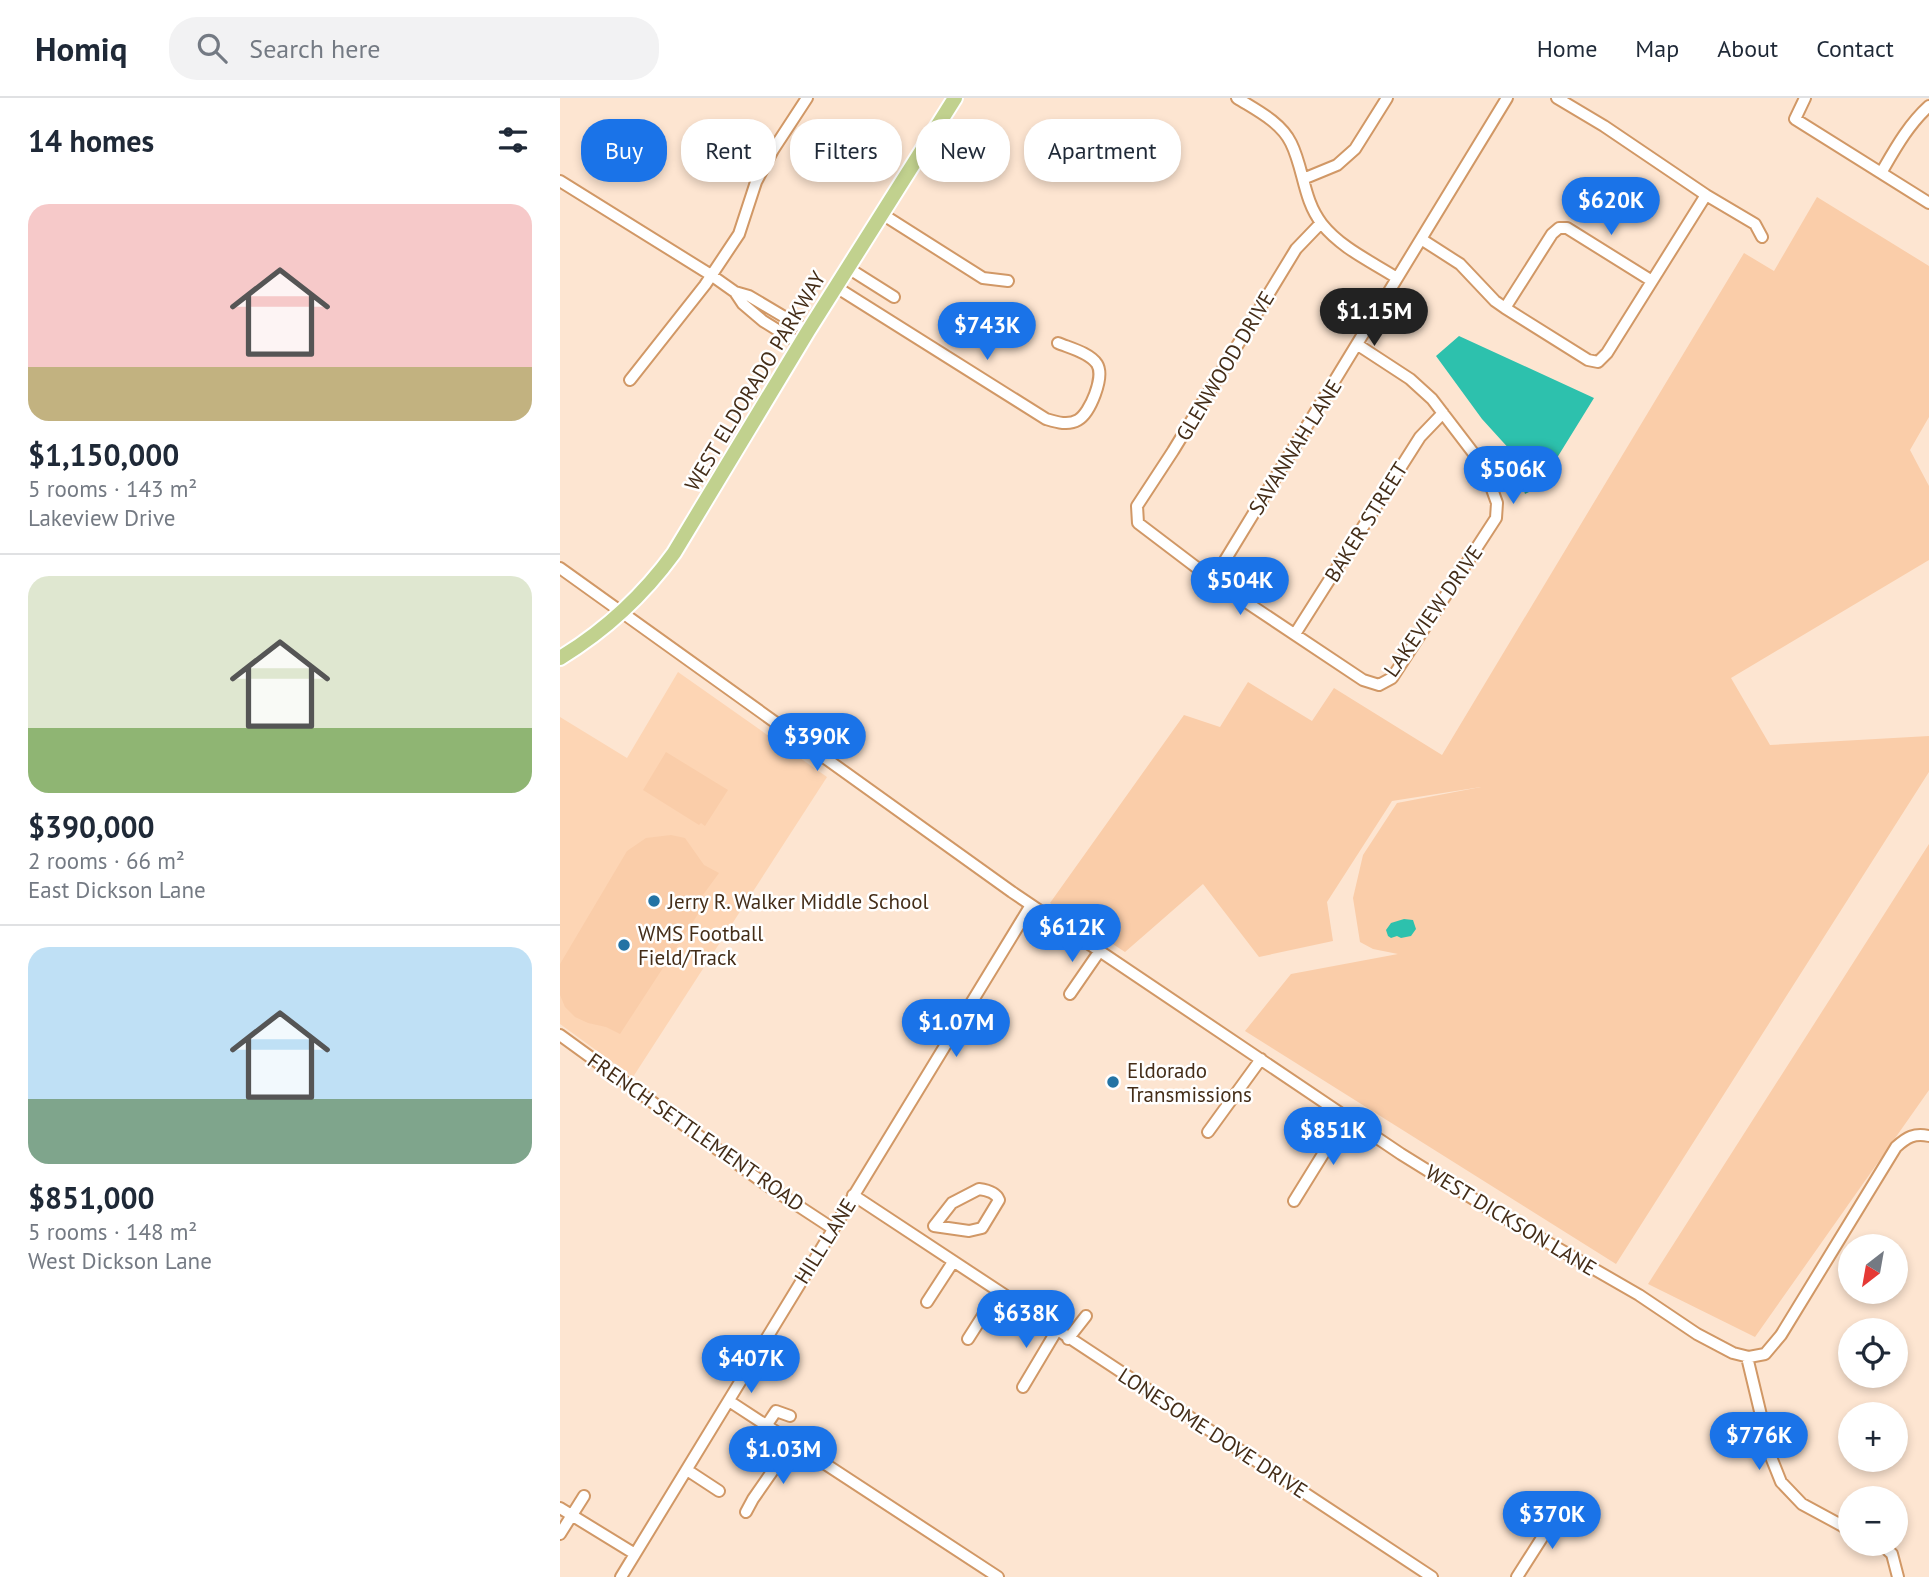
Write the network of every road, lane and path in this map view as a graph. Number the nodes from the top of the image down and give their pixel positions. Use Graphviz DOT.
graph roads {
  1 [pos="807,98"];
  2 [pos="955,98"];
  3 [pos="1237,98"];
  4 [pos="1387,98"];
  5 [pos="1507,98"];
  6 [pos="1557,98"];
  7 [pos="1805,98"];
  8 [pos="1929,106"];
  9 [pos="1881,173"];
  10 [pos="1303,179"];
  11 [pos="560,181"];
  12 [pos="1706,195"];
  13 [pos="1929,203"];
  14 [pos="882,214"];
  15 [pos="1321,223"];
  16 [pos="1762,237"];
  17 [pos="1421,239"];
  18 [pos="848,268"];
  19 [pos="711,275"];
  20 [pos="1397,278"];
  21 [pos="1008,281"];
  22 [pos="1653,281"];
  23 [pos="836,287"];
  24 [pos="894,297"];
  25 [pos="1505,308"];
  26 [pos="804,338"];
  27 [pos="1058,343"];
  28 [pos="1358,345"];
  29 [pos="629,380"];
  30 [pos="1443,413"];
  31 [pos="560,568"];
  32 [pos="1213,580"];
  33 [pos="624,612"];
  34 [pos="1295,634"];
  35 [pos="560,658"];
  36 [pos="1031,905"];
  37 [pos="1099,952"];
  38 [pos="1070,994"];
  39 [pos="560,1035"];
  40 [pos="1261,1059"];
  41 [pos="1346,1117"];
  42 [pos="1208,1132"];
  43 [pos="1929,1136"];
  44 [pos="853,1195"];
  45 [pos="1294,1201"];
  46 [pos="934,1226"];
  47 [pos="832,1228"];
  48 [pos="912,1236"];
  49 [pos="953,1262"];
  50 [pos="999,1292"];
  51 [pos="927,1302"];
  52 [pos="1086,1315"];
  53 [pos="1056,1330"];
  54 [pos="968,1339"];
  55 [pos="1068,1339"];
  56 [pos="1747,1357"];
  57 [pos="1023,1387"];
  58 [pos="729,1401"];
  59 [pos="790,1416"];
  60 [pos="766,1426"];
  61 [pos="792,1443"];
  62 [pos="687,1470"];
  63 [pos="719,1491"];
  64 [pos="584,1496"];
  65 [pos="560,1508"];
  66 [pos="1561,1508"];
  67 [pos="746,1512"];
  68 [pos="572,1516"];
  69 [pos="1838,1524"];
  70 [pos="560,1534"];
  71 [pos="635,1554"];
  72 [pos="1893,1556"];
  73 [pos="621,1577"];
  74 [pos="998,1577"];
  75 [pos="1432,1577"];
  76 [pos="1517,1577"];
  77 [pos="1898,1577"];
  1 -- 19 [label="street"];
  2 -- 14 [label="main road, WEST ELDORADO PARKWAY"];
  3 -- 10 [label="street"];
  4 -- 10 [label="street"];
  5 -- 17 [label="street, SAVANNAH LANE"];
  6 -- 12 [label="street"];
  7 -- 9 [label="street"];
  8 -- 9 [label="street"];
  9 -- 13 [label="street"];
  10 -- 15 [label="street"];
  11 -- 19 [label="street"];
  12 -- 16 [label="street"];
  12 -- 22 [label="street"];
  14 -- 18 [label="main road, WEST ELDORADO PARKWAY"];
  14 -- 21 [label="street"];
  15 -- 20 [label="street"];
  15 -- 32 [label="street, GLENWOOD DRIVE"];
  17 -- 20 [label="street, SAVANNAH LANE"];
  17 -- 25 [label="street"];
  18 -- 23 [label="main road, WEST ELDORADO PARKWAY"];
  18 -- 24 [label="street"];
  19 -- 26 [label="street"];
  19 -- 29 [label="street"];
  20 -- 28 [label="street, SAVANNAH LANE"];
  22 -- 25 [label="street"];
  22 -- 25 [label="street"];
  23 -- 26 [label="main road, WEST ELDORADO PARKWAY"];
  23 -- 27 [label="street"];
  26 -- 33 [label="main road, WEST ELDORADO PARKWAY"];
  28 -- 30 [label="street, LAKEVIEW DRIVE"];
  28 -- 32 [label="street, SAVANNAH LANE"];
  30 -- 34 [label="street, BAKER STREET"];
  30 -- 34 [label="street, LAKEVIEW DRIVE"];
  31 -- 33 [label="street, WEST DICKSON LANE"];
  32 -- 34 [label="street"];
  33 -- 35 [label="main road, WEST ELDORADO PARKWAY"];
  33 -- 36 [label="street, WEST DICKSON LANE"];
  36 -- 37 [label="street, WEST DICKSON LANE"];
  36 -- 44 [label="street, HILL LANE"];
  37 -- 38 [label="street"];
  37 -- 40 [label="street, WEST DICKSON LANE"];
  39 -- 47 [label="street, FRENCH SETTLEMENT ROAD"];
  40 -- 41 [label="street, WEST DICKSON LANE"];
  40 -- 42 [label="street"];
  41 -- 45 [label="street"];
  41 -- 56 [label="street, WEST DICKSON LANE"];
  43 -- 56 [label="street"];
  44 -- 47 [label="street, HILL LANE"];
  44 -- 48 [label="street, LONESOME DOVE DRIVE"];
  46 -- 46 [label="street"];
  46 -- 48 [label="street"];
  47 -- 58 [label="street, HILL LANE"];
  48 -- 49 [label="street, LONESOME DOVE DRIVE"];
  49 -- 50 [label="street, LONESOME DOVE DRIVE"];
  49 -- 51 [label="street"];
  50 -- 53 [label="street, LONESOME DOVE DRIVE"];
  50 -- 54 [label="street"];
  52 -- 55 [label="street"];
  53 -- 55 [label="street, LONESOME DOVE DRIVE"];
  53 -- 57 [label="street"];
  55 -- 75 [label="street, LONESOME DOVE DRIVE"];
  56 -- 69 [label="street"];
  58 -- 60 [label="street"];
  58 -- 62 [label="street, HILL LANE"];
  59 -- 60 [label="street"];
  60 -- 61 [label="street"];
  61 -- 67 [label="street"];
  61 -- 74 [label="street"];
  62 -- 63 [label="street"];
  62 -- 71 [label="street, HILL LANE"];
  64 -- 68 [label="street"];
  65 -- 68 [label="street"];
  66 -- 76 [label="street"];
  68 -- 70 [label="street"];
  68 -- 71 [label="street"];
  71 -- 73 [label="street, HILL LANE"];
  72 -- 77 [label="street"];
}
